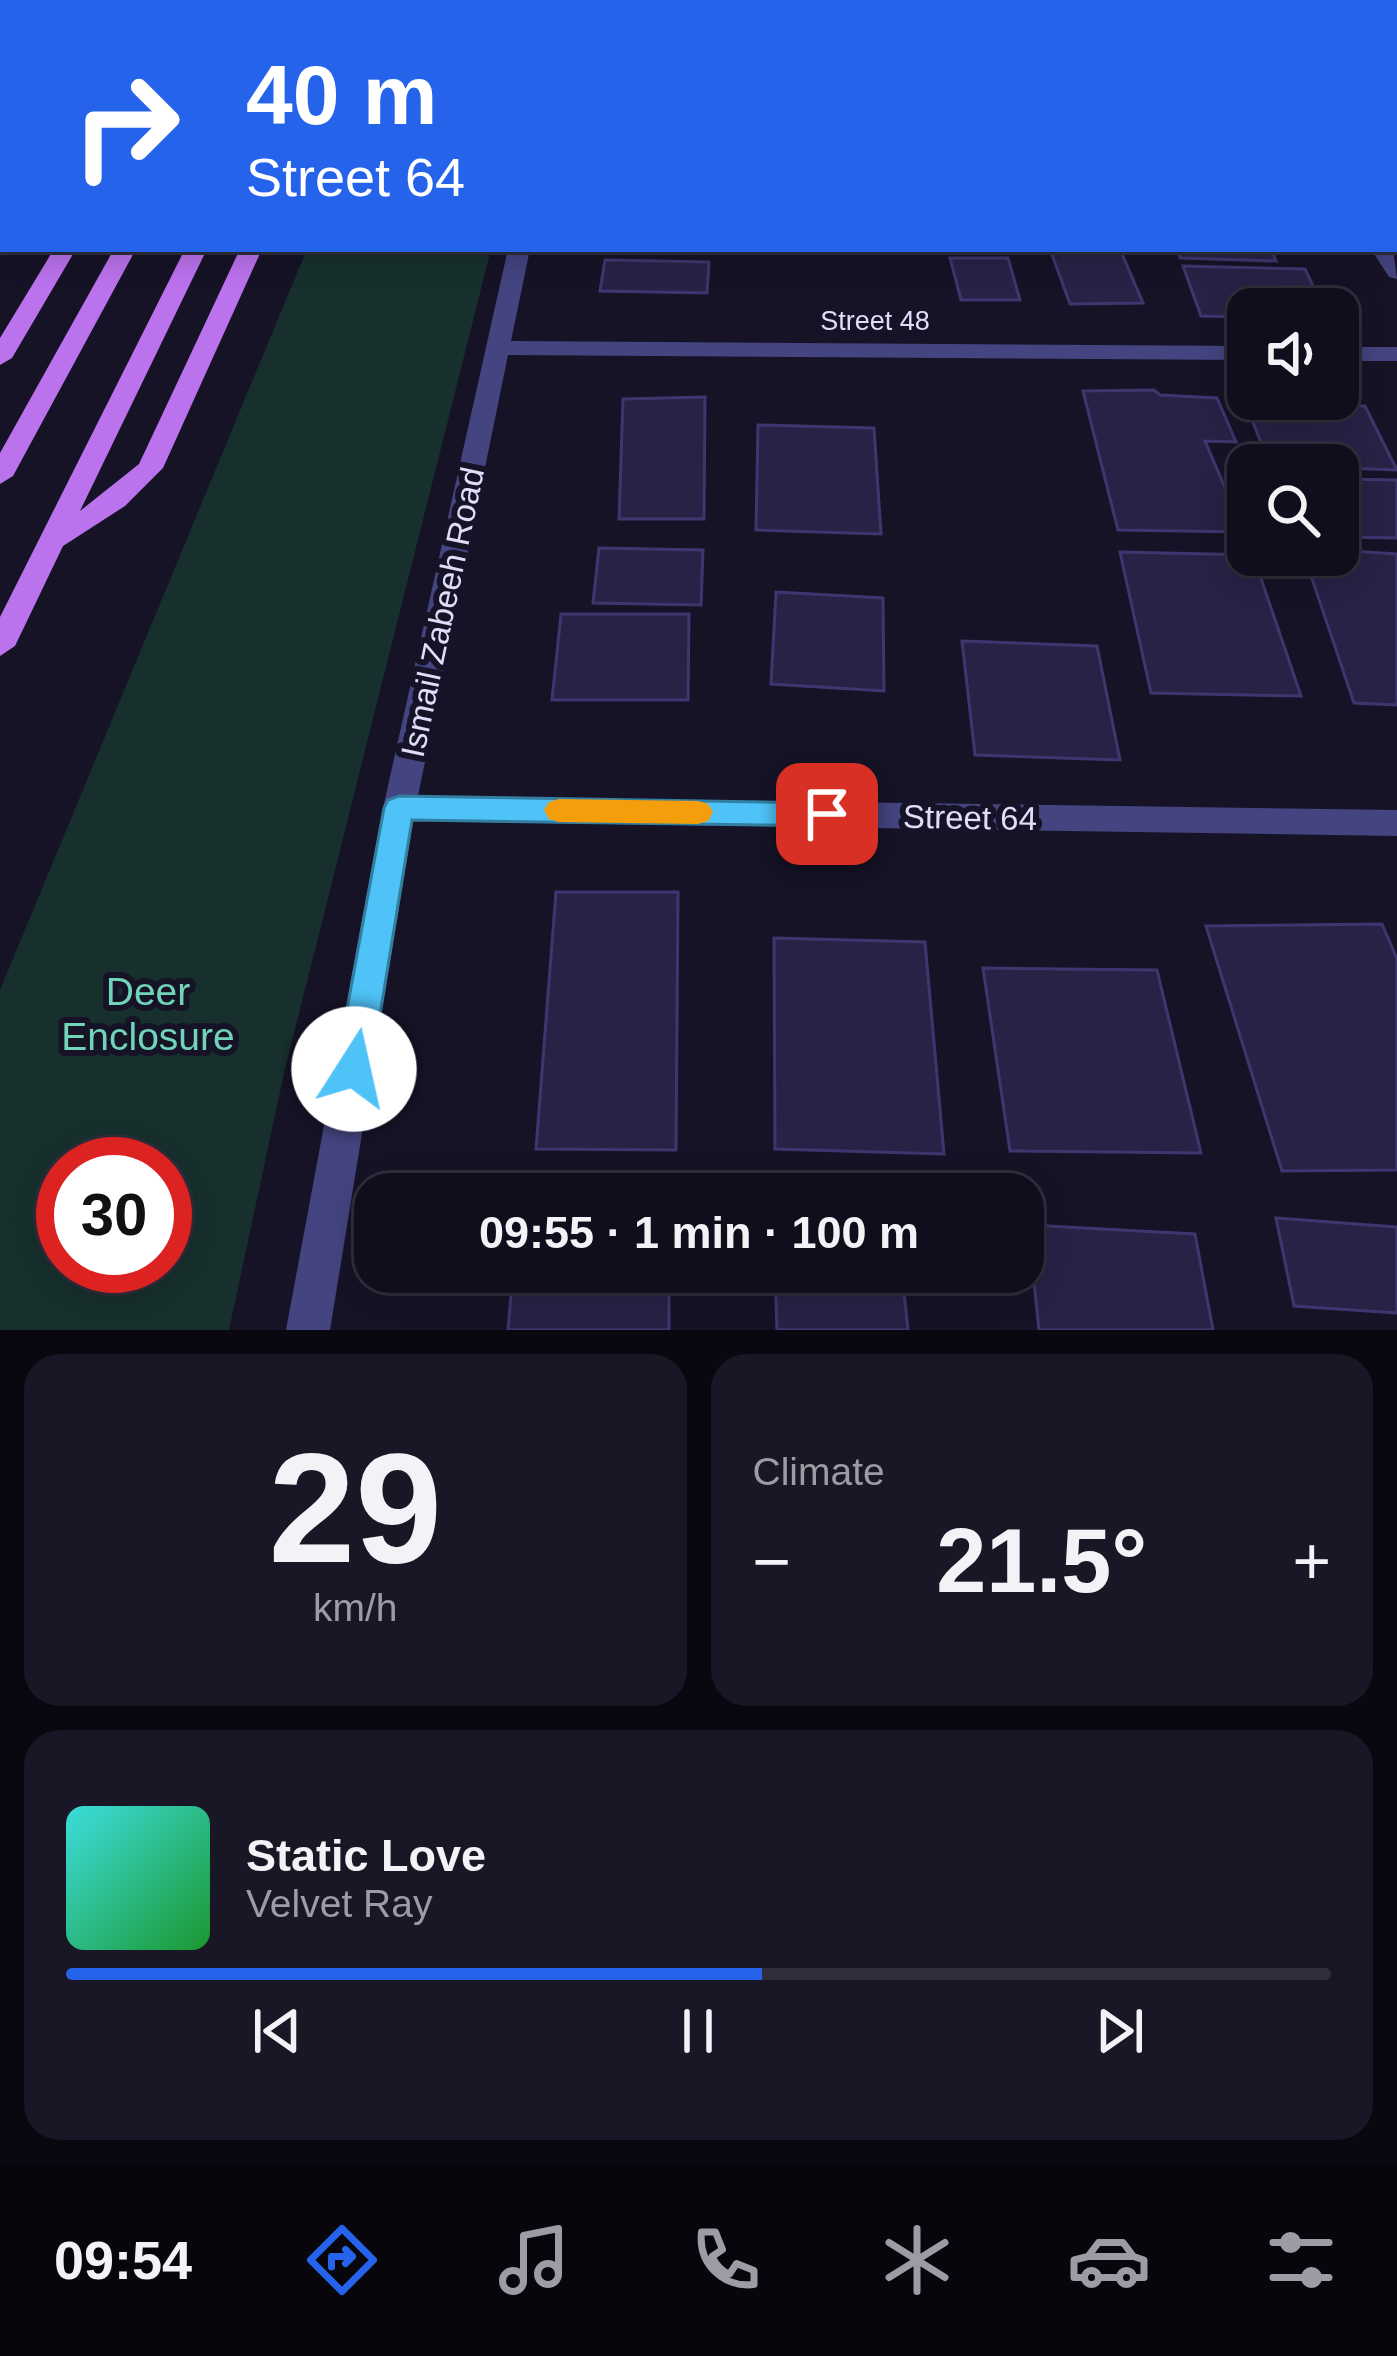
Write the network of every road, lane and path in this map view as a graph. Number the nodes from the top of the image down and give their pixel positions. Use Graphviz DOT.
graph roads {
  1 [pos="62,252"];
  2 [pos="123,252"];
  3 [pos="195,252"];
  4 [pos="250,252"];
  5 [pos="518,252"];
  6 [pos="501,348"];
  7 [pos="1227,353"];
  8 [pos="1359,354"];
  9 [pos="1397,354"];
  10 [pos="0,358"];
  11 [pos="0,476"];
  12 [pos="55,539"];
  13 [pos="0,646"];
  14 [pos="399,808"];
  15 [pos="1397,823"];
  16 [pos="308,1330"];
  1 -- 10 [label="main road"];
  2 -- 11 [label="main road"];
  3 -- 12 [label="main road"];
  4 -- 12 [label="main road"];
  5 -- 6 [label="street, Ismail Zabeeh Road"];
  6 -- 7 [label="street, Street 48"];
  6 -- 14 [label="street, Ismail Zabeeh Road"];
  8 -- 9 [label="street"];
  12 -- 13 [label="main road"];
  14 -- 15 [label="street, Street 64"];
  14 -- 16 [label="street, Ismail Zabeeh Road"];
}
